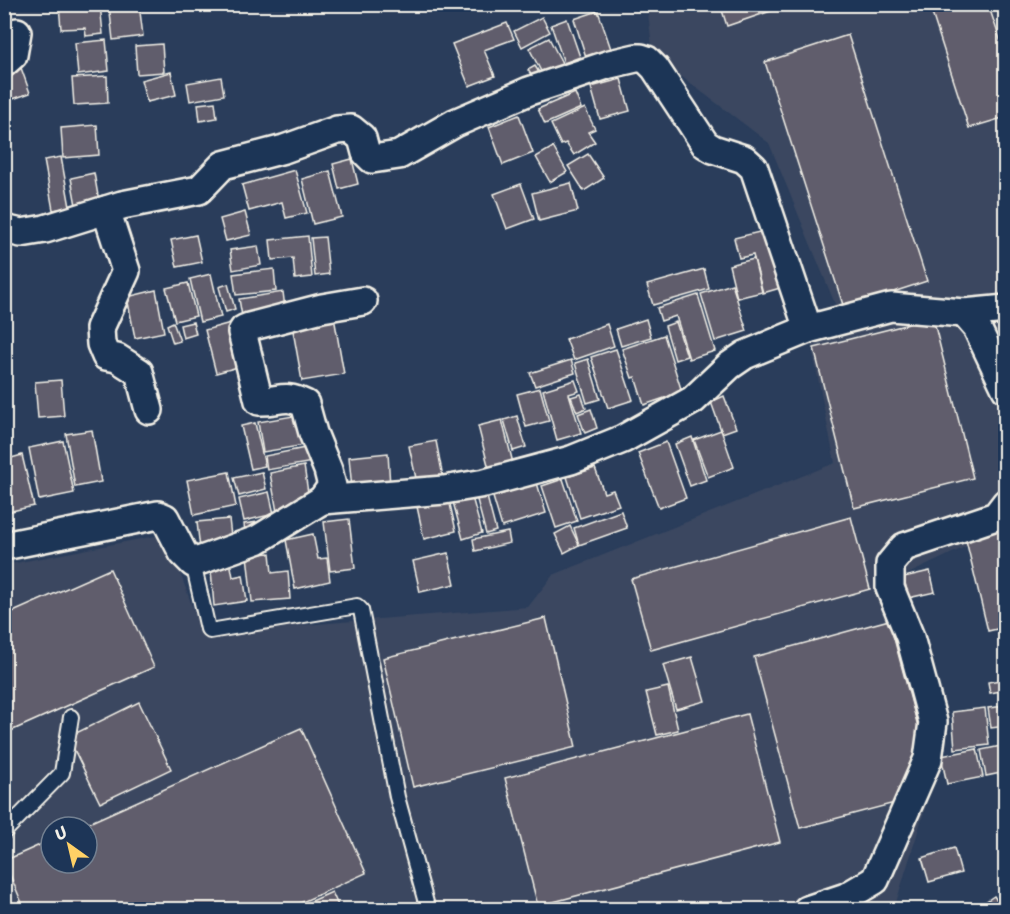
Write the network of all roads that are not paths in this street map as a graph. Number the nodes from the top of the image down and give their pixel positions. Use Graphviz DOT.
graph roads {
  1 [pos="17,32"];
  2 [pos="4,63"];
  3 [pos="106,210"];
  4 [pos="4,229"];
  5 [pos="363,301"];
  6 [pos="1005,309"];
  7 [pos="971,320"];
  8 [pos="1005,323"];
  9 [pos="808,329"];
  10 [pos="1005,389"];
  11 [pos="149,410"];
  12 [pos="322,500"];
  13 [pos="1005,504"];
  14 [pos="4,546"];
  15 [pos="193,563"];
  16 [pos="71,717"];
  17 [pos="4,832"];
  18 [pos="428,909"];
  19 [pos="807,909"];
  1 -- 2 [label="street"];
  3 -- 4 [label="street"];
  3 -- 9 [label="street"];
  3 -- 11 [label="street"];
  5 -- 12 [label="street"];
  6 -- 7 [label="street"];
  7 -- 8 [label="street"];
  7 -- 9 [label="street"];
  7 -- 10 [label="street"];
  9 -- 12 [label="street"];
  12 -- 15 [label="street"];
  13 -- 19 [label="street"];
  14 -- 15 [label="street"];
  15 -- 18 [label="lane"];
  16 -- 17 [label="lane"];
}
